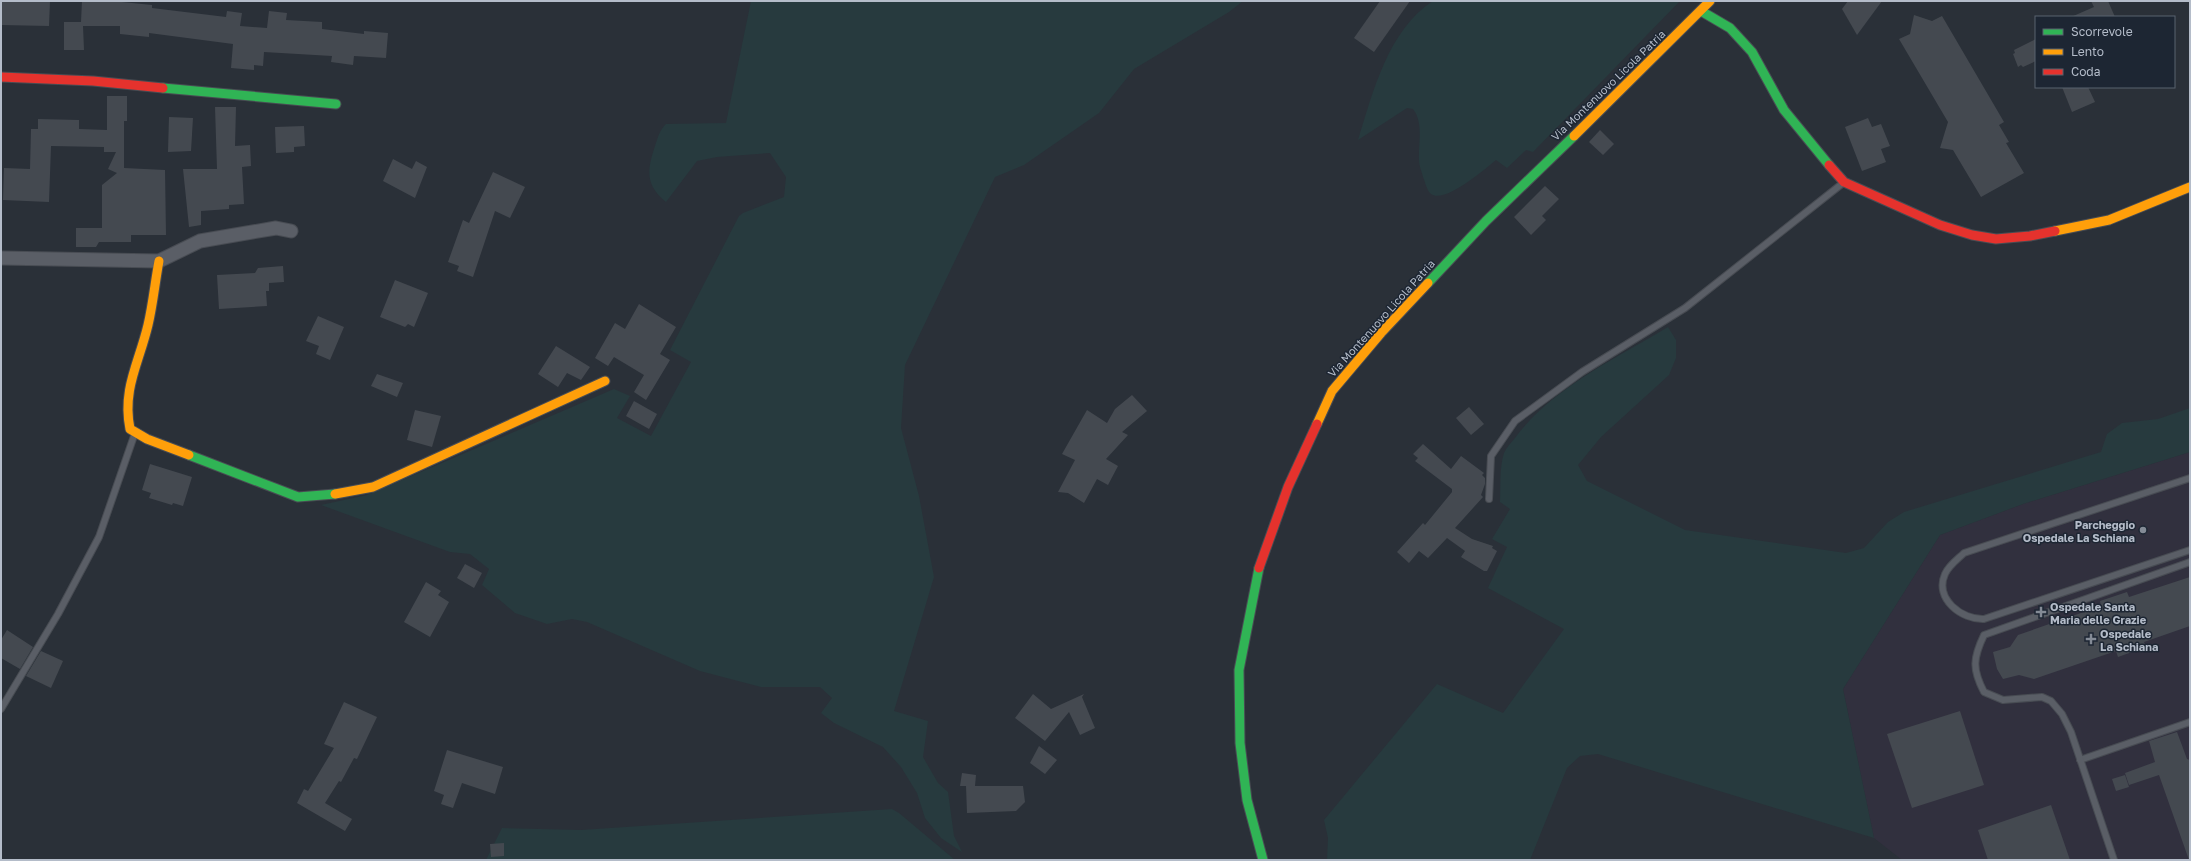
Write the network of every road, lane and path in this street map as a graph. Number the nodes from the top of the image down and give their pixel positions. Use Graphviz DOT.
graph roads {
  1 [pos="1710,1"];
  2 [pos="1701,11"];
  3 [pos="1,77"];
  4 [pos="336,104"];
  5 [pos="1844,182"];
  6 [pos="2190,188"];
  7 [pos="292,231"];
  8 [pos="1,258"];
  9 [pos="159,261"];
  10 [pos="605,382"];
  11 [pos="136,432"];
  12 [pos="2190,478"];
  13 [pos="1489,499"];
  14 [pos="2190,550"];
  15 [pos="2190,562"];
  16 [pos="1,709"];
  17 [pos="2190,722"];
  18 [pos="2080,760"];
  19 [pos="1263,860"];
  20 [pos="2114,860"];
  1 -- 2 [label="street, Via Montenuovo Licola Patria"];
  2 -- 5 [label="street"];
  2 -- 19 [label="street, Via Montenuovo Licola Patria"];
  3 -- 4 [label="street"];
  5 -- 6 [label="street"];
  5 -- 13 [label="lane"];
  7 -- 9 [label="street"];
  8 -- 9 [label="street"];
  9 -- 11 [label="street"];
  10 -- 11 [label="street"];
  11 -- 16 [label="lane"];
  12 -- 14 [label="lane"];
  15 -- 18 [label="lane"];
  17 -- 18 [label="lane"];
  18 -- 20 [label="lane"];
}
